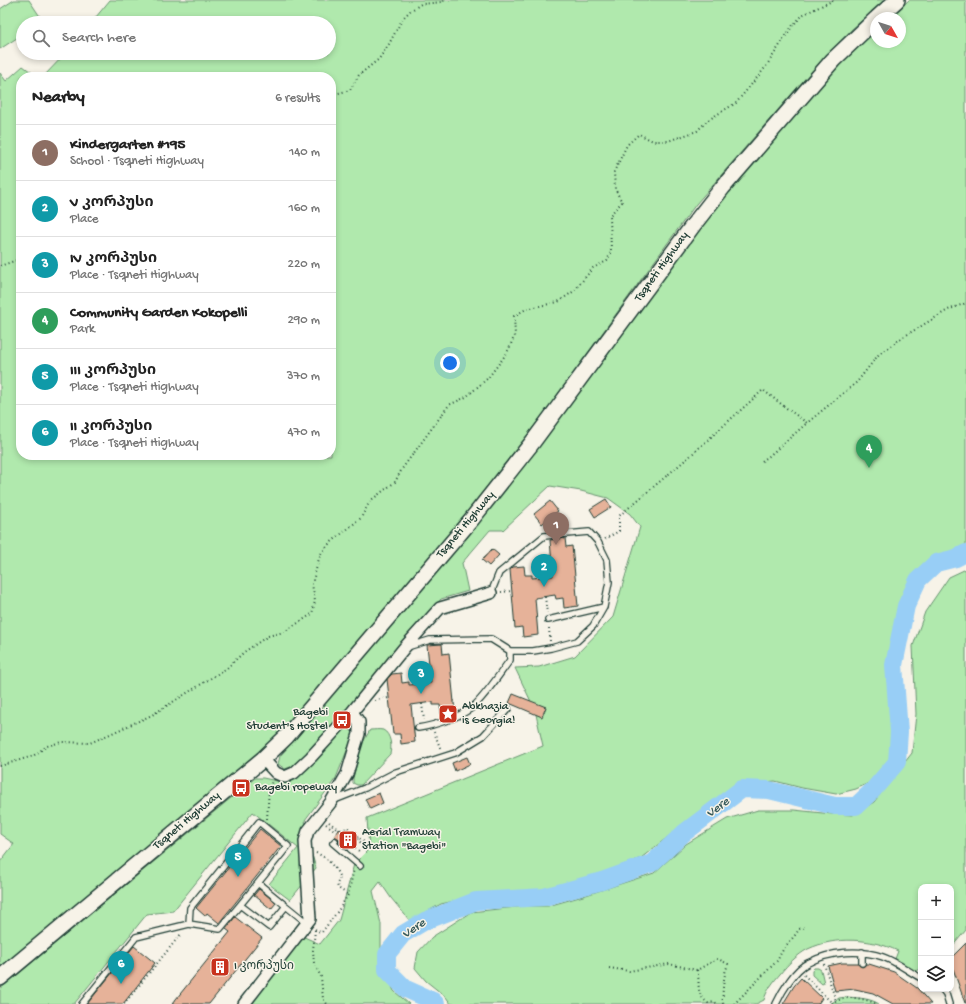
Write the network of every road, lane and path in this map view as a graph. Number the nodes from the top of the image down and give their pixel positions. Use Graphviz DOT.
graph roads {
  1 [pos="444,0"];
  2 [pos="834,0"];
  3 [pos="897,0"];
  4 [pos="884,12"];
  5 [pos="870,26"];
  6 [pos="336,94"];
  7 [pos="16,260"];
  8 [pos="0,266"];
  9 [pos="966,303"];
  10 [pos="807,423"];
  11 [pos="762,461"];
  12 [pos="553,519"];
  13 [pos="559,529"];
  14 [pos="598,542"];
  15 [pos="491,593"];
  16 [pos="545,597"];
  17 [pos="604,607"];
  18 [pos="547,611"];
  19 [pos="548,620"];
  20 [pos="404,648"];
  21 [pos="551,648"];
  22 [pos="510,651"];
  23 [pos="422,704"];
  24 [pos="508,709"];
  25 [pos="352,712"];
  26 [pos="424,718"];
  27 [pos="432,726"];
  28 [pos="418,728"];
  29 [pos="444,757"];
  30 [pos="263,759"];
  31 [pos="0,766"];
  32 [pos="272,781"];
  33 [pos="331,802"];
  34 [pos="268,816"];
  35 [pos="326,824"];
  36 [pos="323,826"];
  37 [pos="348,832"];
  38 [pos="357,839"];
  39 [pos="335,841"];
  40 [pos="352,845"];
  41 [pos="306,849"];
  42 [pos="360,852"];
  43 [pos="357,865"];
  44 [pos="258,883"];
  45 [pos="348,895"];
  46 [pos="240,905"];
  47 [pos="286,906"];
  48 [pos="189,924"];
  49 [pos="311,926"];
  50 [pos="806,927"];
  51 [pos="862,952"];
  52 [pos="822,958"];
  53 [pos="862,963"];
  54 [pos="609,968"];
  55 [pos="697,970"];
  56 [pos="800,970"];
  57 [pos="918,976"];
  58 [pos="0,978"];
  59 [pos="944,992"];
  60 [pos="836,1001"];
  61 [pos="82,1004"];
  62 [pos="124,1004"];
  63 [pos="244,1004"];
  64 [pos="327,1004"];
  65 [pos="717,1004"];
  66 [pos="723,1004"];
  67 [pos="734,1004"];
  68 [pos="776,1004"];
  69 [pos="833,1004"];
  70 [pos="877,1004"];
  71 [pos="949,1004"];
  1 -- 6 [label="path"];
  2 -- 31 [label="path"];
  3 -- 4 [label="main road, Tsqneti Highway"];
  5 -- 30 [label="main road, Tsqneti Highway"];
  7 -- 8 [label="path"];
  9 -- 10 [label="path"];
  10 -- 11 [label="path"];
  10 -- 14 [label="path"];
  12 -- 13 [label="path"];
  14 -- 15 [label="lane"];
  14 -- 17 [label="lane"];
  15 -- 20 [label="street"];
  16 -- 18 [label="path"];
  17 -- 19 [label="lane"];
  17 -- 21 [label="lane"];
  19 -- 21 [label="path"];
  20 -- 22 [label="lane"];
  20 -- 25 [label="street"];
  21 -- 22 [label="lane"];
  22 -- 27 [label="lane"];
  23 -- 26 [label="path"];
  24 -- 29 [label="lane"];
  25 -- 30 [label="street"];
  25 -- 33 [label="street"];
  27 -- 28 [label="lane"];
  27 -- 29 [label="path"];
  29 -- 33 [label="lane"];
  30 -- 58 [label="main road, Tsqneti Highway"];
  32 -- 34 [label="path"];
  33 -- 41 [label="street"];
  35 -- 36 [label="path"];
  37 -- 38 [label="path"];
  39 -- 43 [label="lane"];
  40 -- 42 [label="path"];
  41 -- 45 [label="path"];
  41 -- 49 [label="street"];
  43 -- 45 [label="path"];
  44 -- 46 [label="lane"];
  44 -- 47 [label="lane"];
  44 -- 48 [label="lane"];
  45 -- 49 [label="path"];
  46 -- 47 [label="lane"];
  46 -- 48 [label="lane"];
  47 -- 49 [label="lane"];
  48 -- 61 [label="lane"];
  48 -- 62 [label="path"];
  49 -- 63 [label="street"];
  49 -- 64 [label="path"];
  50 -- 67 [label="path"];
  51 -- 52 [label="lane"];
  51 -- 53 [label="lane"];
  51 -- 57 [label="lane"];
  52 -- 56 [label="lane"];
  52 -- 60 [label="path"];
  54 -- 55 [label="path"];
  55 -- 65 [label="path"];
  55 -- 66 [label="path"];
  56 -- 68 [label="lane"];
  56 -- 69 [label="path"];
  59 -- 71 [label="lane"];
  60 -- 69 [label="path"];
  60 -- 70 [label="path"];
}
